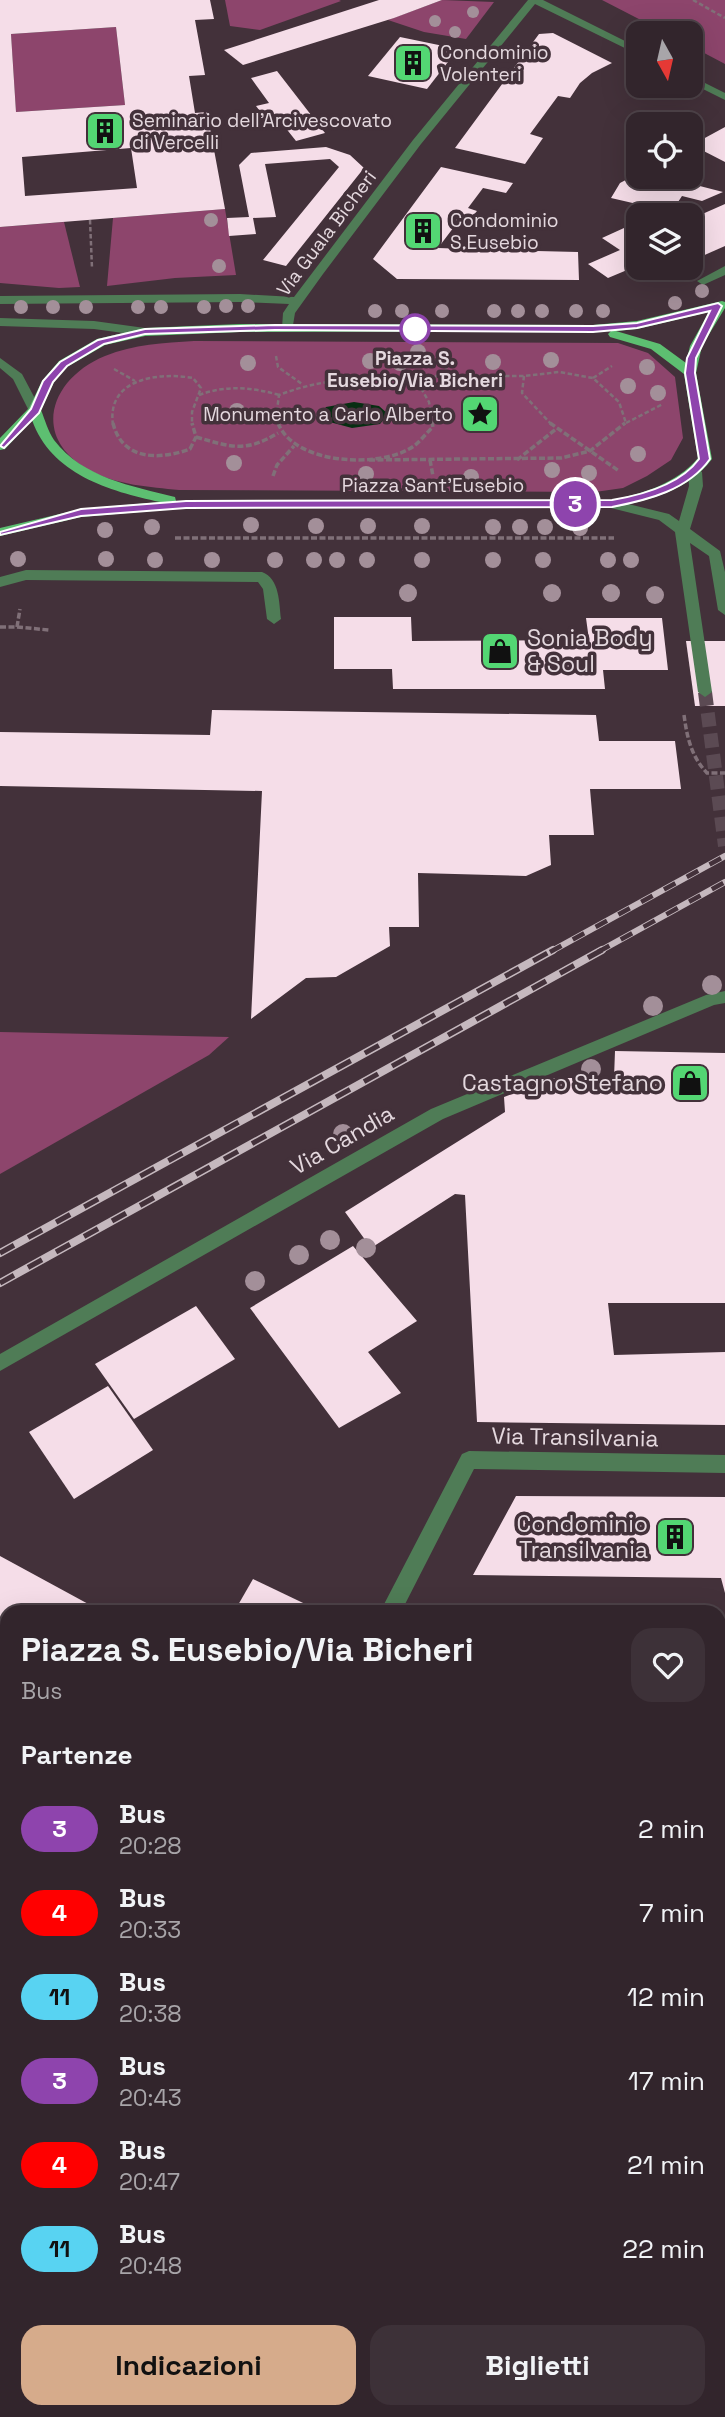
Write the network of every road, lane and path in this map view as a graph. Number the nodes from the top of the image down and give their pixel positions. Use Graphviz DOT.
graph roads {
  1 [pos="534,0"];
  2 [pos="693,0"];
  3 [pos="725,18"];
  4 [pos="626,46"];
  5 [pos="704,86"];
  6 [pos="725,97"];
  7 [pos="90,220"];
  8 [pos="725,270"];
  9 [pos="93,273"];
  10 [pos="703,281"];
  11 [pos="97,299"];
  12 [pos="0,300"];
  13 [pos="297,301"];
  14 [pos="721,305"];
  15 [pos="0,322"];
  16 [pos="112,327"];
  17 [pos="288,328"];
  18 [pos="593,329"];
  19 [pos="145,331"];
  20 [pos="276,355"];
  21 [pos="0,362"];
  22 [pos="690,373"];
  23 [pos="414,376"];
  24 [pos="524,376"];
  25 [pos="303,384"];
  26 [pos="279,395"];
  27 [pos="198,396"];
  28 [pos="665,404"];
  29 [pos="35,410"];
  30 [pos="626,423"];
  31 [pos="556,429"];
  32 [pos="278,433"];
  33 [pos="196,437"];
  34 [pos="0,446"];
  35 [pos="294,446"];
  36 [pos="590,451"];
  37 [pos="369,460"];
  38 [pos="517,460"];
  39 [pos="621,472"];
  40 [pos="695,472"];
  41 [pos="269,487"];
  42 [pos="186,504"];
  43 [pos="612,504"];
  44 [pos="0,532"];
  45 [pos="682,533"];
  46 [pos="171,538"];
  47 [pos="618,538"];
  48 [pos="0,582"];
  49 [pos="724,594"];
  50 [pos="20,609"];
  51 [pos="725,610"];
  52 [pos="274,619"];
  53 [pos="0,627"];
  54 [pos="18,627"];
  55 [pos="48,630"];
  56 [pos="705,692"];
  57 [pos="682,706"];
  58 [pos="725,774"];
  59 [pos="725,997"];
  60 [pos="0,1363"];
  61 [pos="725,1464"];
  62 [pos="394,1605"];
  1 -- 4 [label="street"];
  1 -- 13 [label="street, Via Guala Bicheri"];
  2 -- 3 [label="path"];
  5 -- 6 [label="street"];
  7 -- 9 [label="path"];
  8 -- 10 [label="street"];
  11 -- 12 [label="street"];
  11 -- 13 [label="street"];
  11 -- 16 [label="street"];
  13 -- 17 [label="street, Via Guala Bicheri"];
  14 -- 18 [label="main road"];
  14 -- 22 [label="main road"];
  15 -- 16 [label="street"];
  16 -- 19 [label="street"];
  17 -- 18 [label="main road"];
  17 -- 19 [label="main road"];
  18 -- 22 [label="main road"];
  19 -- 29 [label="main road"];
  20 -- 25 [label="path"];
  21 -- 29 [label="street, Piazza Sant'Eusebio"];
  22 -- 40 [label="main road"];
  23 -- 24 [label="path"];
  23 -- 25 [label="path"];
  23 -- 37 [label="path"];
  24 -- 30 [label="path"];
  24 -- 31 [label="path"];
  25 -- 26 [label="path"];
  26 -- 27 [label="path"];
  26 -- 32 [label="path"];
  27 -- 33 [label="path"];
  27 -- 33 [label="path"];
  28 -- 30 [label="path"];
  29 -- 34 [label="main road"];
  29 -- 42 [label="main road, Piazza Sant'Eusebio"];
  30 -- 36 [label="path"];
  31 -- 36 [label="path"];
  31 -- 38 [label="path"];
  32 -- 33 [label="path"];
  32 -- 35 [label="path"];
  35 -- 37 [label="path"];
  35 -- 41 [label="path"];
  36 -- 38 [label="path"];
  36 -- 39 [label="path"];
  37 -- 38 [label="path"];
  40 -- 43 [label="main road, Piazza Sant'Eusebio"];
  40 -- 45 [label="street"];
  42 -- 43 [label="main road, Piazza Sant'Eusebio"];
  42 -- 44 [label="main road, Piazza Sant'Eusebio"];
  43 -- 45 [label="street"];
  45 -- 49 [label="street"];
  45 -- 56 [label="street"];
  46 -- 47 [label="path"];
  48 -- 52 [label="street"];
  49 -- 51 [label="street"];
  50 -- 54 [label="path"];
  53 -- 54 [label="path"];
  54 -- 55 [label="path"];
  57 -- 58 [label="path"];
  59 -- 60 [label="street, Via Candia"];
  61 -- 62 [label="street, Via Transilvania"];
}
